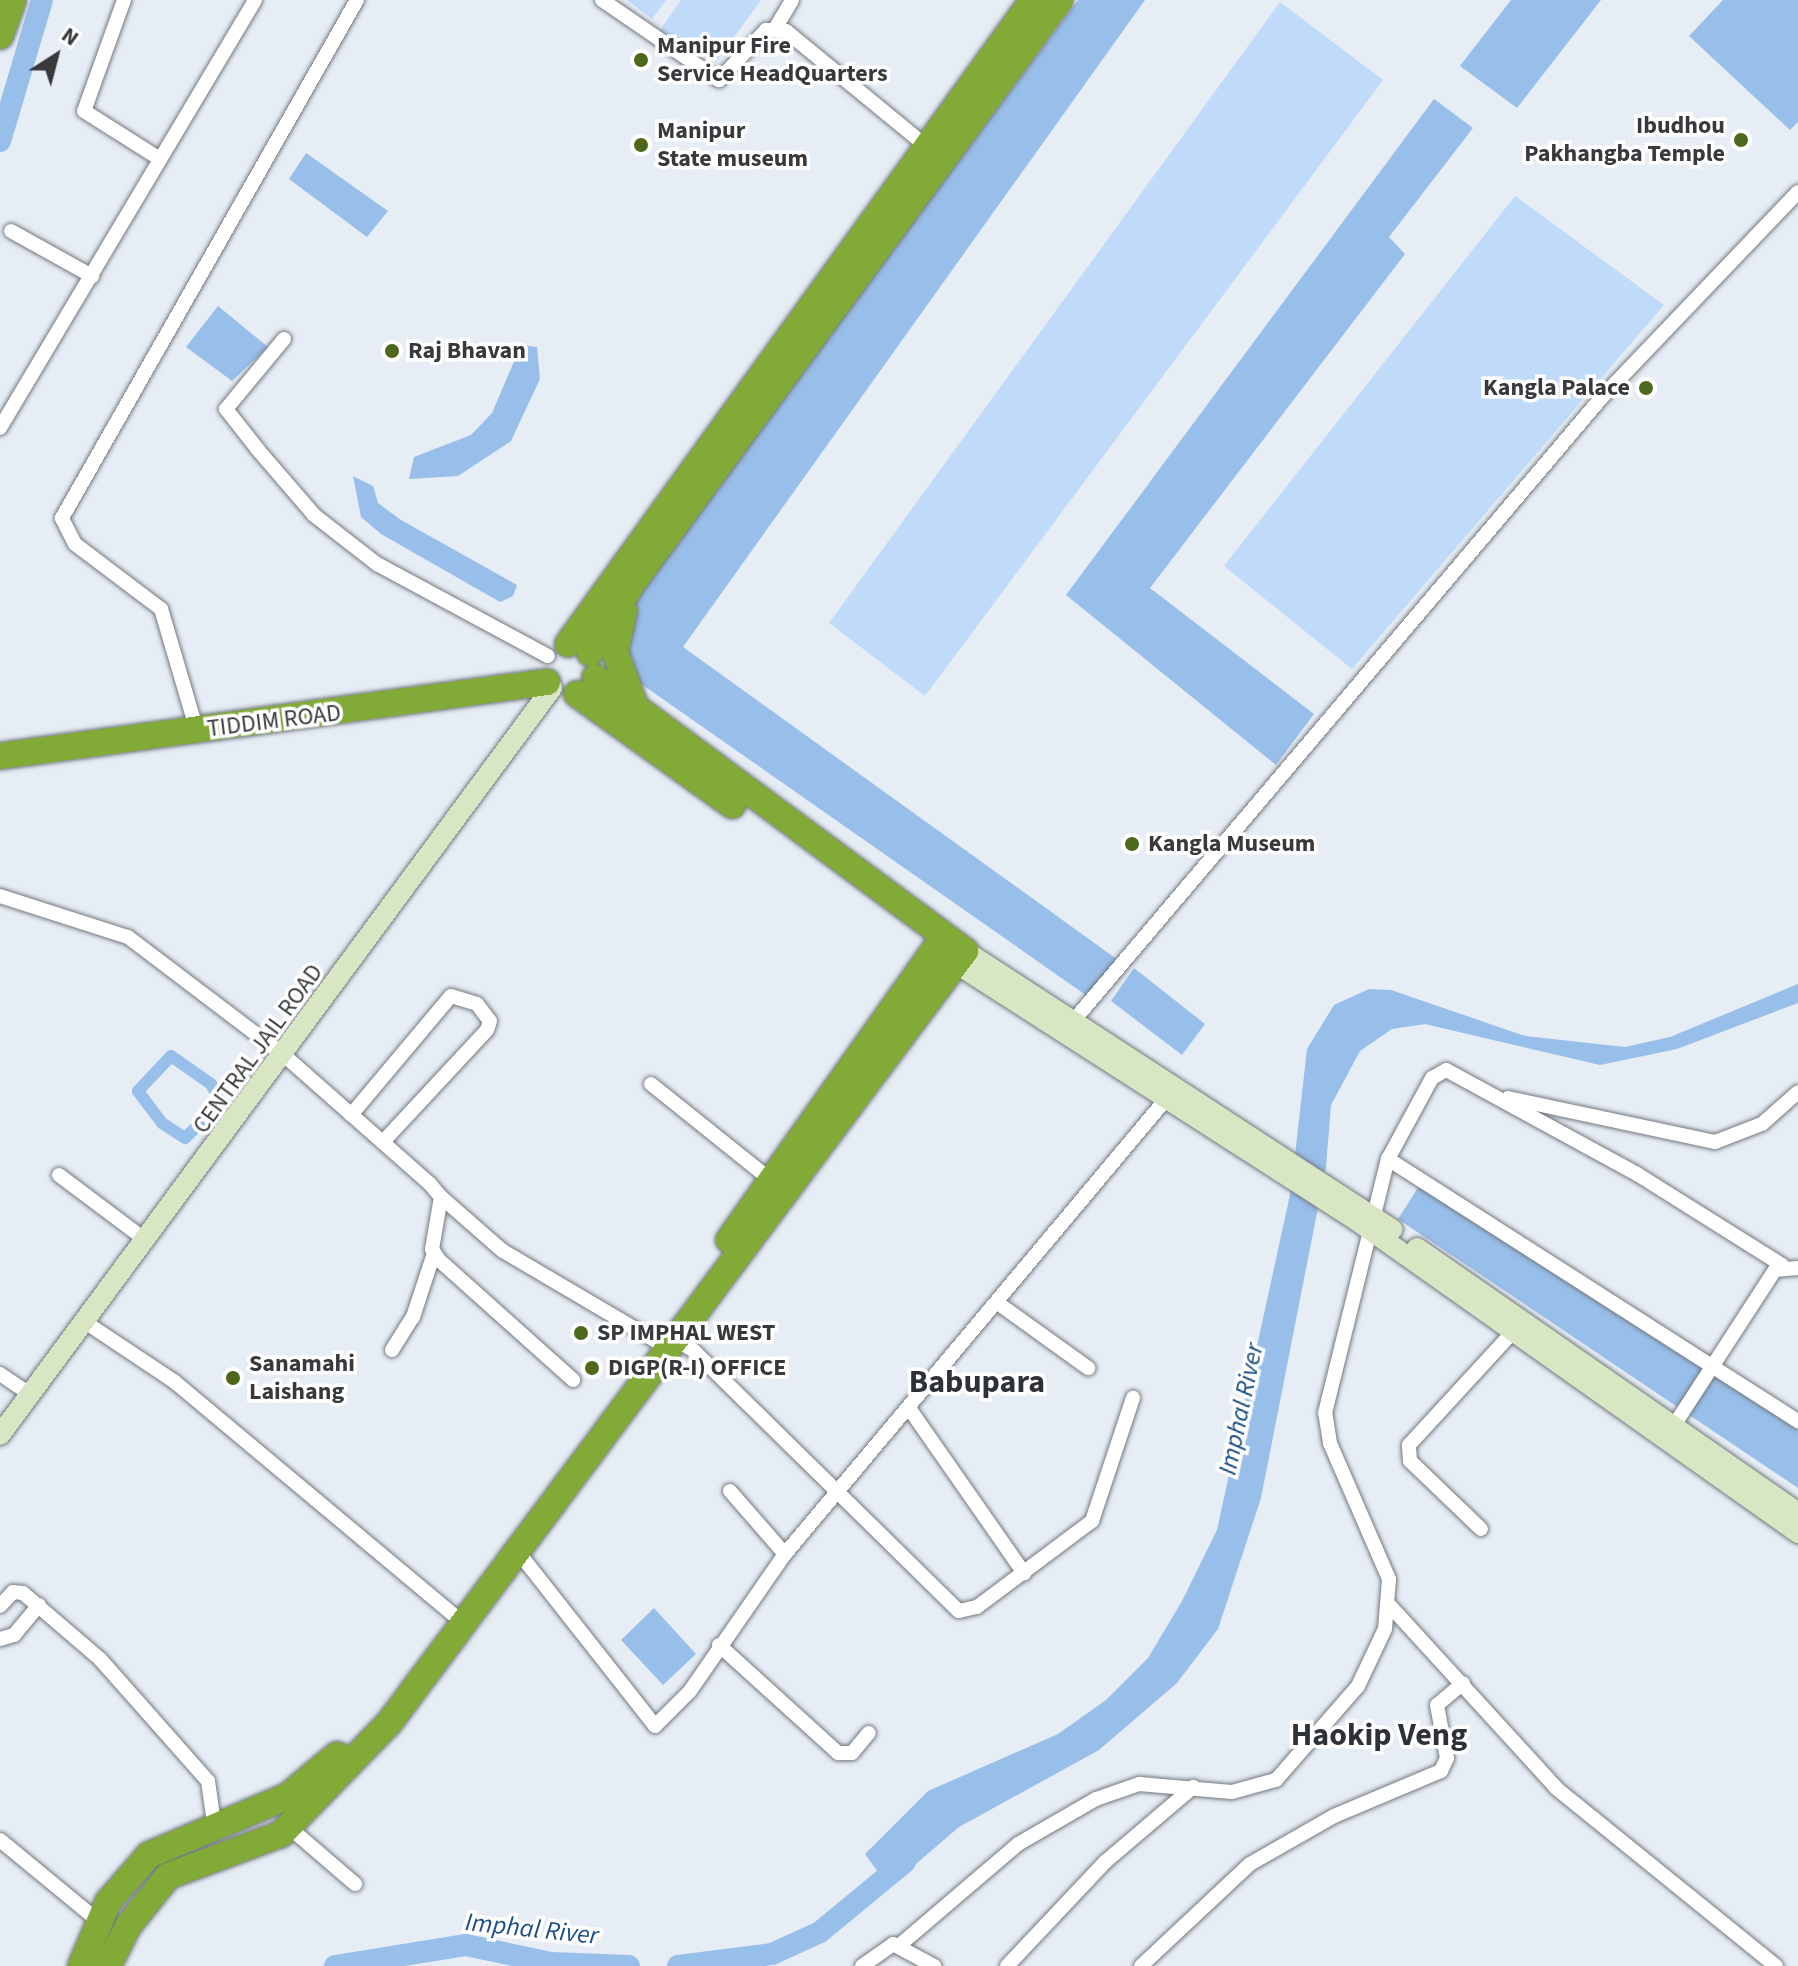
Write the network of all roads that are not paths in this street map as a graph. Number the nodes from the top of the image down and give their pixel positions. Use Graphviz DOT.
graph roads {
  1 [pos="13,0"];
  2 [pos="124,0"];
  3 [pos="254,0"];
  4 [pos="357,0"];
  5 [pos="602,0"];
  6 [pos="792,0"];
  7 [pos="1033,0"];
  8 [pos="1060,0"];
  9 [pos="776,27"];
  10 [pos="0,36"];
  11 [pos="927,147"];
  12 [pos="160,159"];
  13 [pos="1798,192"];
  14 [pos="11,231"];
  15 [pos="92,276"];
  16 [pos="284,339"];
  17 [pos="0,428"];
  18 [pos="634,581"];
  19 [pos="565,670"];
  20 [pos="639,711"];
  21 [pos="196,724"];
  22 [pos="0,738"];
  23 [pos="0,756"];
  24 [pos="0,896"];
  25 [pos="950,950"];
  26 [pos="1075,1019"];
  27 [pos="286,1057"];
  28 [pos="651,1084"];
  29 [pos="1798,1092"];
  30 [pos="1492,1094"];
  31 [pos="1167,1098"];
  32 [pos="351,1115"];
  33 [pos="383,1142"];
  34 [pos="1254,1148"];
  35 [pos="1388,1159"];
  36 [pos="59,1175"];
  37 [pos="779,1186"];
  38 [pos="441,1197"];
  39 [pos="1366,1219"];
  40 [pos="147,1241"];
  41 [pos="434,1253"];
  42 [pos="1782,1265"];
  43 [pos="1798,1268"];
  44 [pos="999,1304"];
  45 [pos="85,1322"];
  46 [pos="1510,1335"];
  47 [pos="666,1340"];
  48 [pos="392,1350"];
  49 [pos="1714,1365"];
  50 [pos="1088,1368"];
  51 [pos="0,1374"];
  52 [pos="573,1380"];
  53 [pos="31,1395"];
  54 [pos="1133,1398"];
  55 [pos="911,1411"];
  56 [pos="1678,1419"];
  57 [pos="1798,1421"];
  58 [pos="0,1435"];
  59 [pos="730,1491"];
  60 [pos="840,1493"];
  61 [pos="1798,1513"];
  62 [pos="1481,1529"];
  63 [pos="1798,1533"];
  64 [pos="519,1553"];
  65 [pos="785,1554"];
  66 [pos="1024,1573"];
  67 [pos="39,1605"];
  68 [pos="0,1606"];
  69 [pos="1391,1607"];
  70 [pos="459,1619"];
  71 [pos="0,1639"];
  72 [pos="719,1645"];
  73 [pos="1463,1683"];
  74 [pos="869,1733"];
  75 [pos="1193,1787"];
  76 [pos="214,1823"];
  77 [pos="290,1828"];
  78 [pos="0,1840"];
  79 [pos="355,1884"];
  80 [pos="97,1920"];
  81 [pos="901,1944"];
  82 [pos="81,1966"];
  83 [pos="108,1966"];
  84 [pos="862,1966"];
  85 [pos="934,1966"];
  86 [pos="1007,1966"];
  87 [pos="1141,1966"];
  88 [pos="1776,1966"];
  1 -- 10 [label="highway"];
  2 -- 12 [label="street"];
  3 -- 12 [label="street"];
  4 -- 21 [label="street"];
  5 -- 9 [label="street"];
  6 -- 9 [label="street"];
  7 -- 11 [label="highway"];
  8 -- 18 [label="highway"];
  9 -- 11 [label="street"];
  11 -- 19 [label="highway"];
  12 -- 15 [label="street"];
  13 -- 26 [label="street"];
  14 -- 15 [label="street"];
  15 -- 17 [label="street"];
  16 -- 19 [label="street"];
  18 -- 19 [label="highway"];
  18 -- 20 [label="highway"];
  19 -- 20 [label="highway"];
  19 -- 21 [label="highway"];
  19 -- 25 [label="highway"];
  19 -- 27 [label="street, CENTRAL JAIL ROAD"];
  20 -- 25 [label="highway"];
  21 -- 22 [label="highway"];
  21 -- 23 [label="highway, TIDDIM ROAD"];
  24 -- 27 [label="street"];
  25 -- 26 [label="street"];
  25 -- 31 [label="street"];
  25 -- 37 [label="highway"];
  26 -- 34 [label="street"];
  27 -- 32 [label="street"];
  27 -- 40 [label="street, CENTRAL JAIL ROAD"];
  28 -- 37 [label="street"];
  29 -- 30 [label="street"];
  30 -- 35 [label="street"];
  30 -- 42 [label="street"];
  31 -- 34 [label="street"];
  31 -- 44 [label="street"];
  32 -- 33 [label="street"];
  32 -- 33 [label="street"];
  33 -- 38 [label="street"];
  34 -- 39 [label="street"];
  35 -- 39 [label="street"];
  35 -- 49 [label="street"];
  36 -- 40 [label="street"];
  37 -- 47 [label="highway"];
  38 -- 41 [label="street"];
  38 -- 47 [label="street"];
  39 -- 46 [label="street"];
  39 -- 56 [label="street"];
  39 -- 69 [label="street"];
  40 -- 45 [label="street, CENTRAL JAIL ROAD"];
  41 -- 48 [label="street"];
  41 -- 52 [label="street"];
  42 -- 43 [label="street"];
  42 -- 49 [label="street"];
  44 -- 50 [label="street"];
  44 -- 55 [label="street"];
  45 -- 53 [label="street, CENTRAL JAIL ROAD"];
  45 -- 70 [label="street"];
  46 -- 62 [label="street"];
  46 -- 63 [label="street"];
  47 -- 60 [label="street"];
  47 -- 64 [label="highway"];
  47 -- 70 [label="highway"];
  49 -- 56 [label="street"];
  49 -- 57 [label="street"];
  51 -- 53 [label="street"];
  53 -- 58 [label="street, CENTRAL JAIL ROAD"];
  54 -- 66 [label="street"];
  55 -- 60 [label="street"];
  55 -- 66 [label="street"];
  56 -- 61 [label="street"];
  59 -- 65 [label="street"];
  60 -- 65 [label="street"];
  60 -- 66 [label="street"];
  64 -- 70 [label="highway"];
  64 -- 72 [label="street"];
  65 -- 72 [label="street"];
  67 -- 68 [label="street"];
  67 -- 71 [label="street"];
  67 -- 76 [label="street"];
  69 -- 73 [label="street"];
  69 -- 75 [label="street"];
  70 -- 76 [label="highway"];
  70 -- 77 [label="highway"];
  72 -- 74 [label="street"];
  73 -- 87 [label="street"];
  73 -- 88 [label="street"];
  75 -- 81 [label="street"];
  75 -- 86 [label="street"];
  76 -- 80 [label="highway"];
  77 -- 79 [label="street"];
  77 -- 83 [label="highway"];
  78 -- 80 [label="street"];
  80 -- 82 [label="highway"];
  81 -- 84 [label="street"];
  81 -- 85 [label="street"];
}
